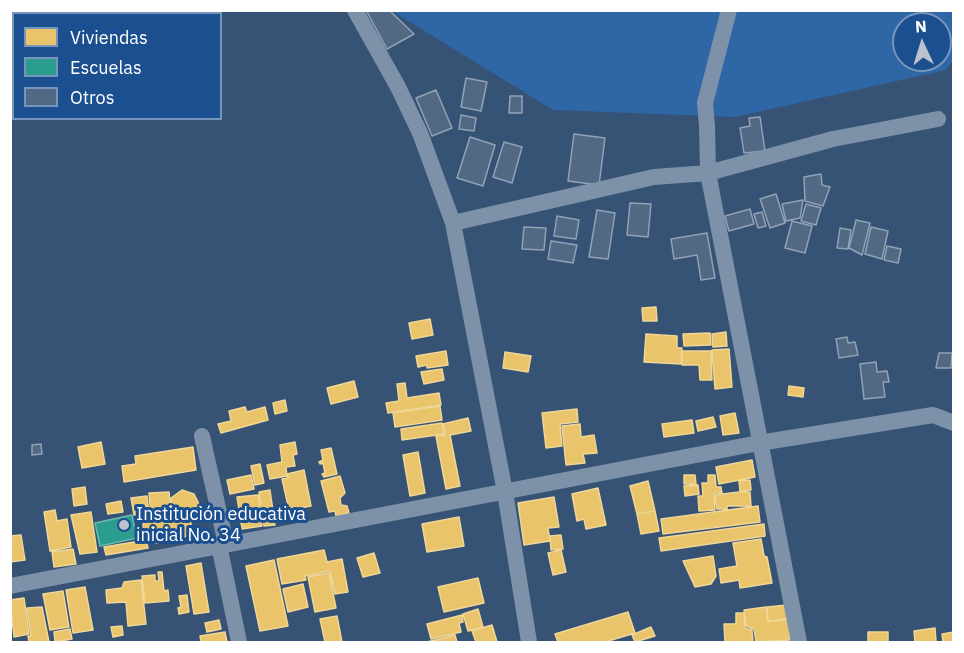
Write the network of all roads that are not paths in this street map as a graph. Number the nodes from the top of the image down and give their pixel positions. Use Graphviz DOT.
graph roads {
  1 [pos="355,10"];
  2 [pos="729,10"];
  3 [pos="938,119"];
  4 [pos="708,173"];
  5 [pos="453,223"];
  6 [pos="954,423"];
  7 [pos="202,436"];
  8 [pos="759,443"];
  9 [pos="505,492"];
  10 [pos="222,545"];
  11 [pos="10,586"];
  12 [pos="239,642"];
  13 [pos="529,642"];
  14 [pos="799,642"];
  1 -- 5 [label="street"];
  2 -- 4 [label="street"];
  3 -- 4 [label="street"];
  4 -- 5 [label="street"];
  4 -- 8 [label="street"];
  5 -- 9 [label="street"];
  6 -- 8 [label="street"];
  7 -- 10 [label="street"];
  8 -- 9 [label="street"];
  8 -- 14 [label="street"];
  9 -- 10 [label="street"];
  9 -- 13 [label="street"];
  10 -- 11 [label="street"];
  10 -- 12 [label="street"];
}
